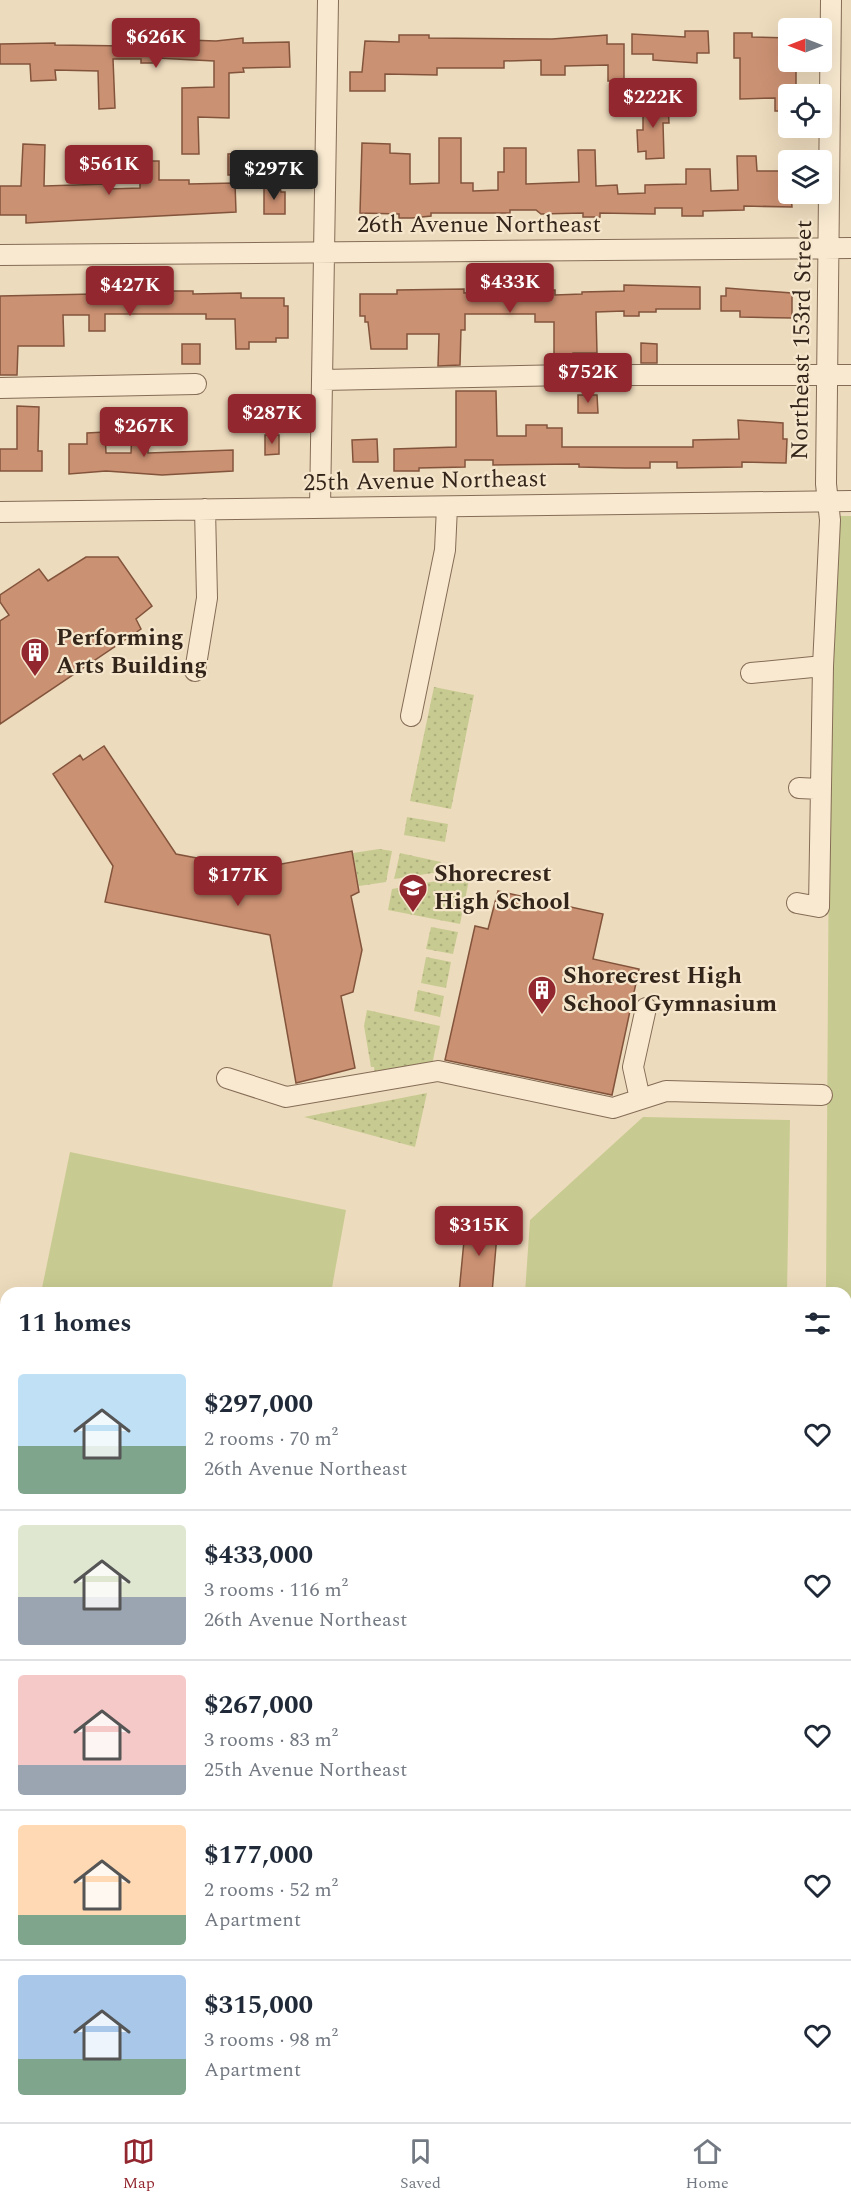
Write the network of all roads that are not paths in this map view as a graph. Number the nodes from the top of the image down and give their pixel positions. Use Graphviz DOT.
graph roads {
  1 [pos="328,0"];
  2 [pos="831,0"];
  3 [pos="828,248"];
  4 [pos="851,248"];
  5 [pos="324,251"];
  6 [pos="0,255"];
  7 [pos="827,375"];
  8 [pos="851,375"];
  9 [pos="322,380"];
  10 [pos="196,384"];
  11 [pos="0,387"];
  12 [pos="826,501"];
  13 [pos="851,501"];
  14 [pos="447,507"];
  15 [pos="320,508"];
  16 [pos="205,509"];
  17 [pos="0,512"];
  18 [pos="823,666"];
  19 [pos="195,671"];
  20 [pos="751,672"];
  21 [pos="411,716"];
  22 [pos="799,788"];
  23 [pos="820,789"];
  24 [pos="797,903"];
  25 [pos="646,1008"];
  26 [pos="227,1078"];
  27 [pos="822,1095"];
  28 [pos="640,1099"];
  1 -- 5 [label="street"];
  2 -- 3 [label="street, Northeast 153rd Street"];
  3 -- 4 [label="street, 26th Avenue Northeast"];
  3 -- 5 [label="street, 26th Avenue Northeast"];
  3 -- 7 [label="street, Northeast 153rd Street"];
  5 -- 6 [label="street, 26th Avenue Northeast"];
  5 -- 9 [label="street"];
  7 -- 8 [label="street"];
  7 -- 9 [label="street"];
  7 -- 12 [label="street, Northeast 153rd Street"];
  9 -- 15 [label="street"];
  10 -- 11 [label="street"];
  12 -- 13 [label="street, 25th Avenue Northeast"];
  12 -- 14 [label="street, 25th Avenue Northeast"];
  12 -- 18 [label="street, Northeast 153rd Street"];
  14 -- 15 [label="street, 25th Avenue Northeast"];
  14 -- 21 [label="street"];
  15 -- 16 [label="street, 25th Avenue Northeast"];
  16 -- 17 [label="street, 25th Avenue Northeast"];
  16 -- 19 [label="street"];
  18 -- 20 [label="street"];
  18 -- 23 [label="street, Northeast 153rd Street"];
  22 -- 23 [label="street"];
  23 -- 24 [label="street, Northeast 153rd Street"];
  25 -- 28 [label="street"];
  26 -- 28 [label="street"];
  27 -- 28 [label="street"];
}
